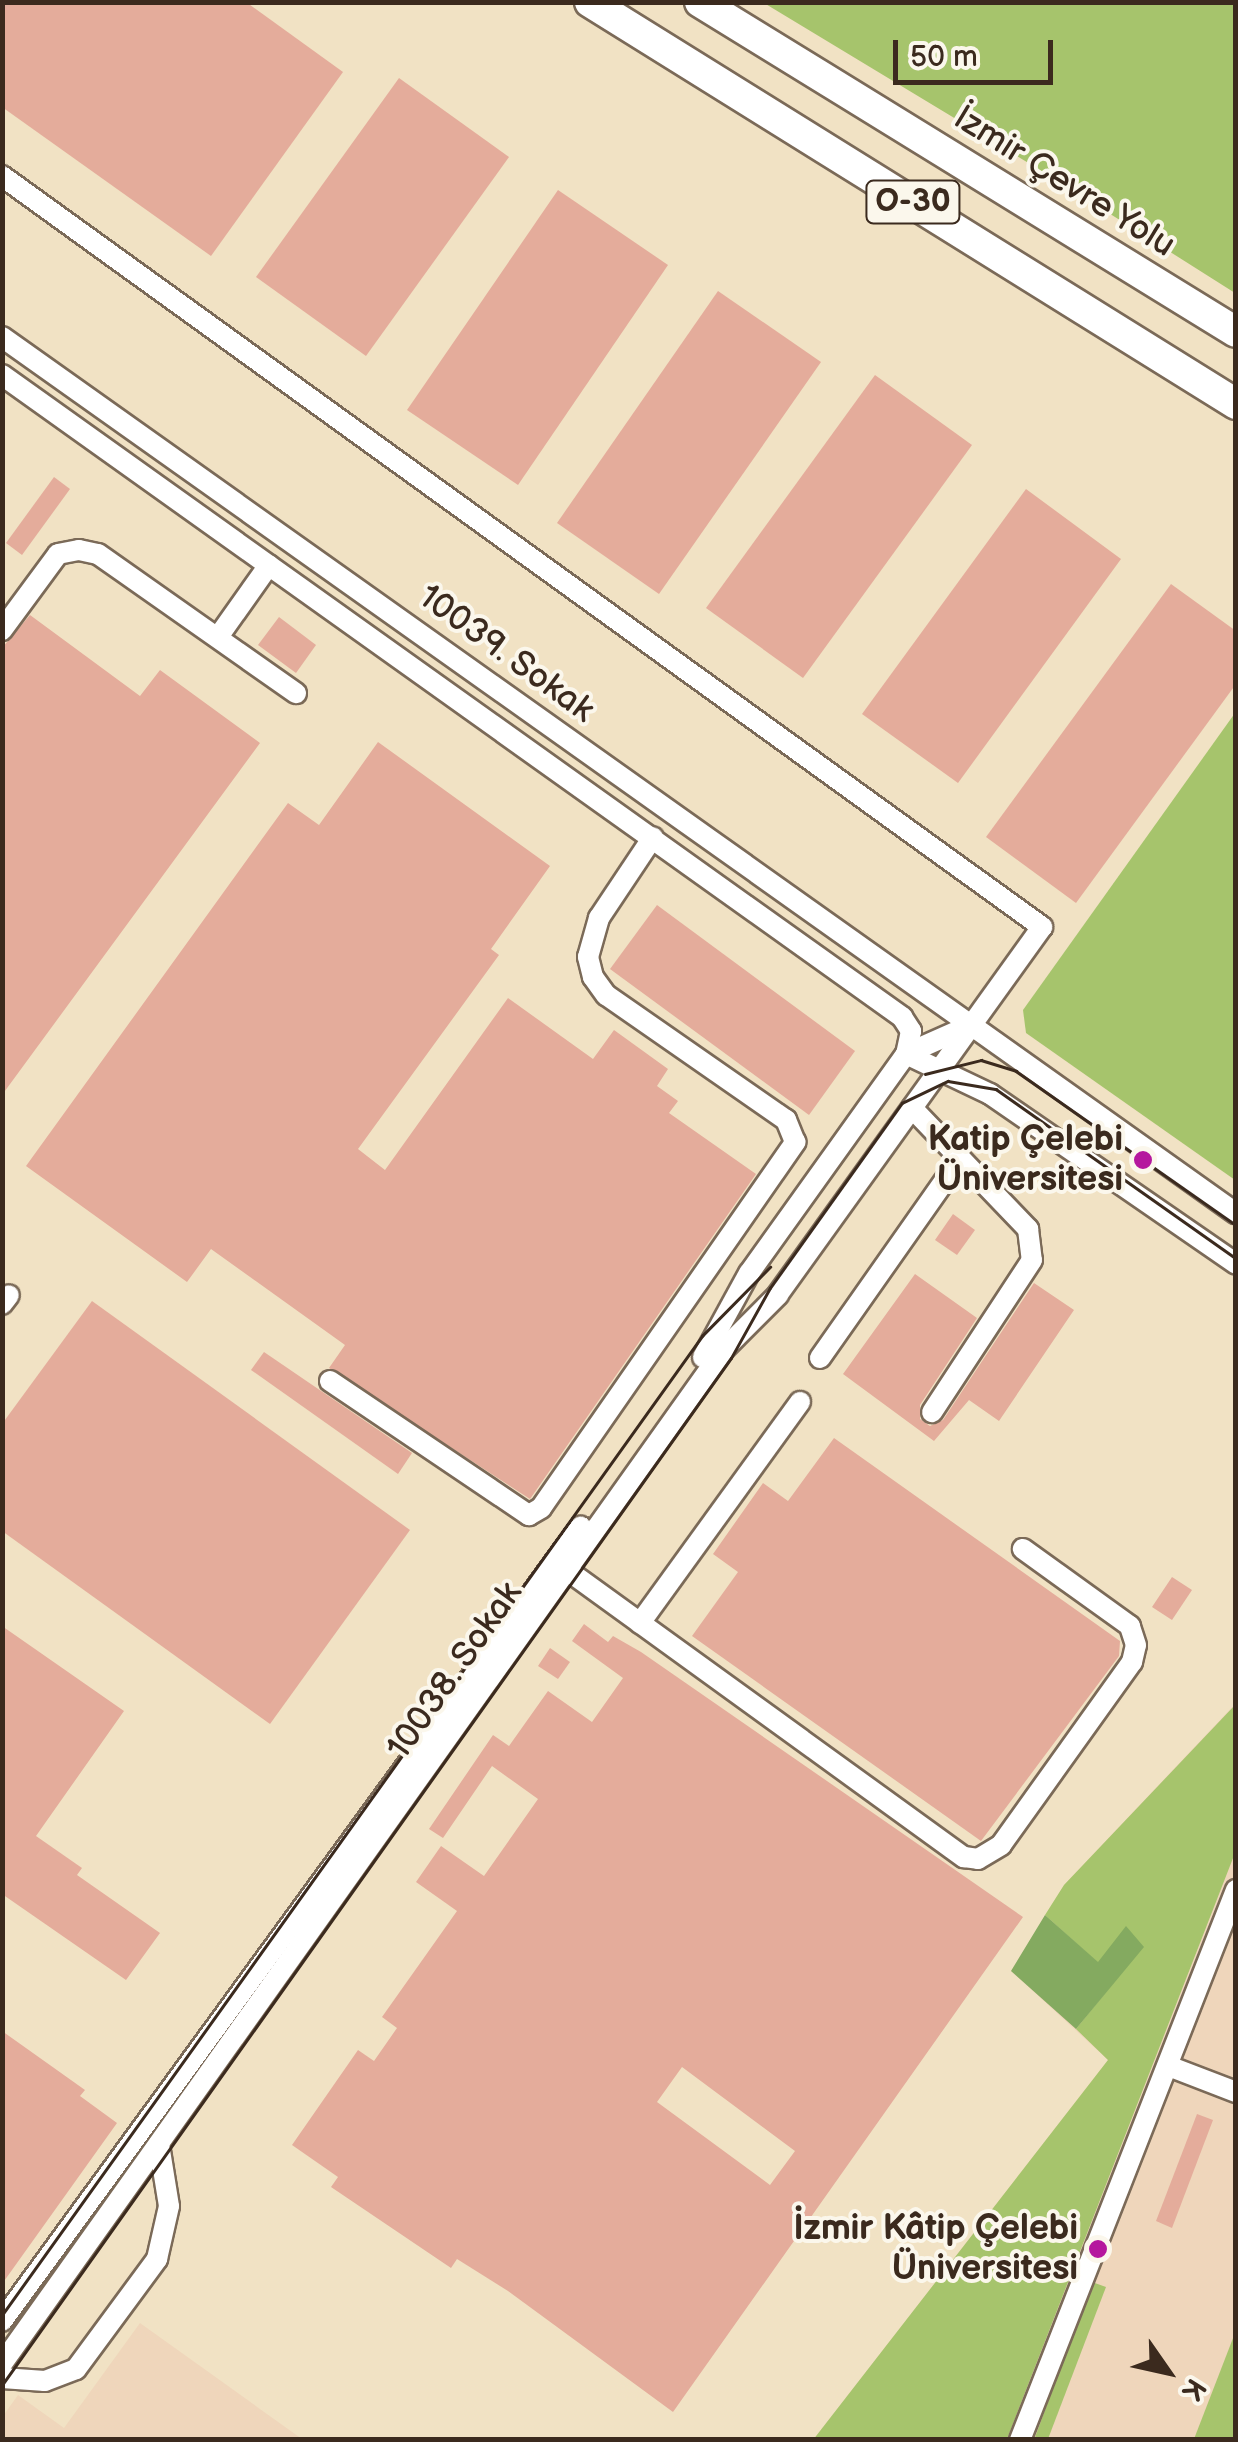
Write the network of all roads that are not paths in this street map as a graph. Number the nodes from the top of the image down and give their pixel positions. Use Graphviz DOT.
graph roads {
  1 [pos="590,2"];
  2 [pos="700,2"];
  3 [pos="2,176"];
  4 [pos="1236,332"];
  5 [pos="2,337"];
  6 [pos="2,375"];
  7 [pos="1236,404"];
  8 [pos="269,565"];
  9 [pos="2,630"];
  10 [pos="218,637"];
  11 [pos="296,693"];
  12 [pos="653,838"];
  13 [pos="971,1025"];
  14 [pos="906,1054"];
  15 [pos="938,1071"];
  16 [pos="912,1108"];
  17 [pos="959,1160"];
  18 [pos="1236,1213"];
  19 [pos="1236,1264"];
  20 [pos="820,1358"];
  21 [pos="330,1381"];
  22 [pos="800,1402"];
  23 [pos="932,1412"];
  24 [pos="1023,1549"];
  25 [pos="568,1570"];
  26 [pos="640,1623"];
  27 [pos="1236,1890"];
  28 [pos="1172,2067"];
  29 [pos="1236,2092"];
  30 [pos="159,2144"];
  31 [pos="2,2321"];
  32 [pos="2,2364"];
  33 [pos="2,2378"];
  34 [pos="1020,2440"];
  1 -- 7 [label="highway, O-30"];
  2 -- 4 [label="highway, İzmir Çevre Yolu / O-30"];
  3 -- 13 [label="street, 10038. Sokak"];
  5 -- 13 [label="street, 10039. Sokak"];
  6 -- 8 [label="street, 10039. Sokak"];
  8 -- 10 [label="street"];
  8 -- 12 [label="street, 10039. Sokak"];
  9 -- 10 [label="street"];
  10 -- 11 [label="street"];
  12 -- 14 [label="street, 10039. Sokak"];
  12 -- 21 [label="street"];
  13 -- 14 [label="street"];
  13 -- 15 [label="street, 10038. Sokak"];
  13 -- 18 [label="street, 10039. Sokak"];
  14 -- 15 [label="street"];
  14 -- 31 [label="street, 10038. Sokak"];
  15 -- 16 [label="street, 10038. Sokak"];
  15 -- 19 [label="street"];
  16 -- 17 [label="street"];
  16 -- 25 [label="street, 10038. Sokak"];
  17 -- 20 [label="street"];
  17 -- 23 [label="street"];
  22 -- 26 [label="street"];
  24 -- 26 [label="street"];
  25 -- 26 [label="street"];
  25 -- 30 [label="street, 10038. Sokak"];
  27 -- 28 [label="street"];
  28 -- 29 [label="street"];
  28 -- 34 [label="street"];
  30 -- 32 [label="street, 10038. Sokak"];
  30 -- 33 [label="street"];
}
